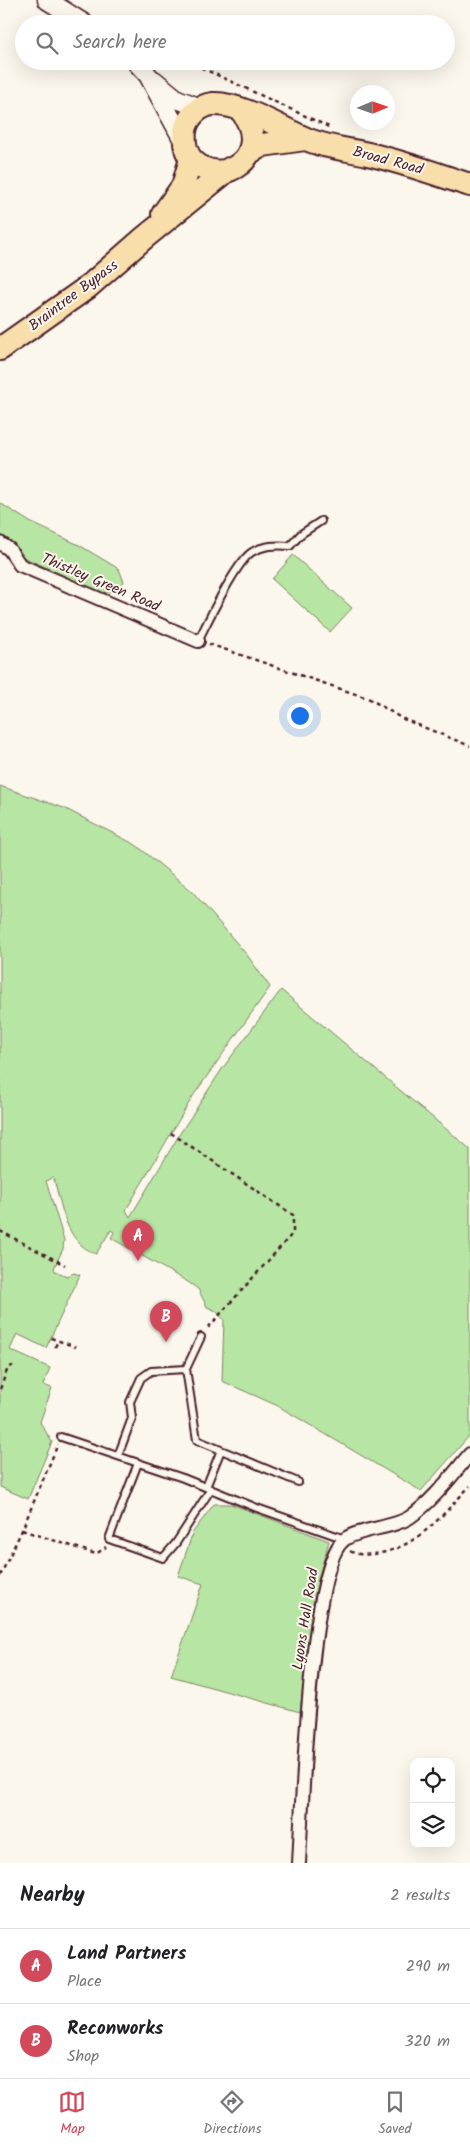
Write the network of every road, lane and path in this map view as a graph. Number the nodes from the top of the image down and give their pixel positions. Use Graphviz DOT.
graph roads {
  1 [pos="47,0"];
  2 [pos="71,15"];
  3 [pos="143,70"];
  4 [pos="207,70"];
  5 [pos="148,75"];
  6 [pos="201,108"];
  7 [pos="241,110"];
  8 [pos="333,128"];
  9 [pos="305,139"];
  10 [pos="188,150"];
  11 [pos="250,152"];
  12 [pos="229,169"];
  13 [pos="470,185"];
  14 [pos="144,238"];
  15 [pos="0,350"];
  16 [pos="321,521"];
  17 [pos="0,543"];
  18 [pos="198,640"];
  19 [pos="470,746"];
  20 [pos="171,1133"];
  21 [pos="0,1231"];
  22 [pos="66,1265"];
  23 [pos="200,1337"];
  24 [pos="51,1338"];
  25 [pos="58,1341"];
  26 [pos="55,1347"];
  27 [pos="76,1347"];
  28 [pos="11,1361"];
  29 [pos="186,1369"];
  30 [pos="0,1389"];
  31 [pos="61,1437"];
  32 [pos="221,1450"];
  33 [pos="470,1454"];
  34 [pos="118,1456"];
  35 [pos="138,1463"];
  36 [pos="298,1482"];
  37 [pos="208,1488"];
  38 [pos="22,1530"];
  39 [pos="109,1539"];
  40 [pos="345,1539"];
  41 [pos="0,1576"];
  42 [pos="299,1863"];
  1 -- 2 [label="main road"];
  3 -- 5 [label="main road, Broad Road"];
  4 -- 8 [label="path"];
  5 -- 6 [label="main road, Broad Road"];
  5 -- 10 [label="main road, Broad Road"];
  6 -- 7 [label="highway, Broad Road"];
  6 -- 10 [label="highway"];
  7 -- 9 [label="highway, Broad Road"];
  7 -- 11 [label="highway"];
  9 -- 11 [label="highway, Broad Road"];
  9 -- 13 [label="highway, Broad Road"];
  10 -- 12 [label="highway"];
  10 -- 14 [label="highway, Braintree Bypass"];
  11 -- 12 [label="highway, Broad Road"];
  12 -- 14 [label="highway, Braintree Bypass"];
  14 -- 15 [label="highway, Braintree Bypass"];
  16 -- 18 [label="lane"];
  17 -- 18 [label="street, Thistley Green Road"];
  18 -- 19 [label="path"];
  20 -- 23 [label="path"];
  21 -- 22 [label="path"];
  23 -- 29 [label="lane"];
  24 -- 25 [label="path"];
  25 -- 26 [label="path"];
  25 -- 27 [label="path"];
  28 -- 30 [label="path"];
  29 -- 32 [label="lane"];
  29 -- 34 [label="lane"];
  31 -- 34 [label="lane"];
  31 -- 38 [label="path"];
  32 -- 36 [label="lane"];
  32 -- 37 [label="lane"];
  33 -- 40 [label="street"];
  34 -- 35 [label="lane"];
  35 -- 37 [label="lane"];
  35 -- 39 [label="lane"];
  37 -- 39 [label="lane"];
  37 -- 40 [label="lane"];
  38 -- 39 [label="path"];
  38 -- 41 [label="path"];
  40 -- 42 [label="street, Lyons Hall Road"];
}
